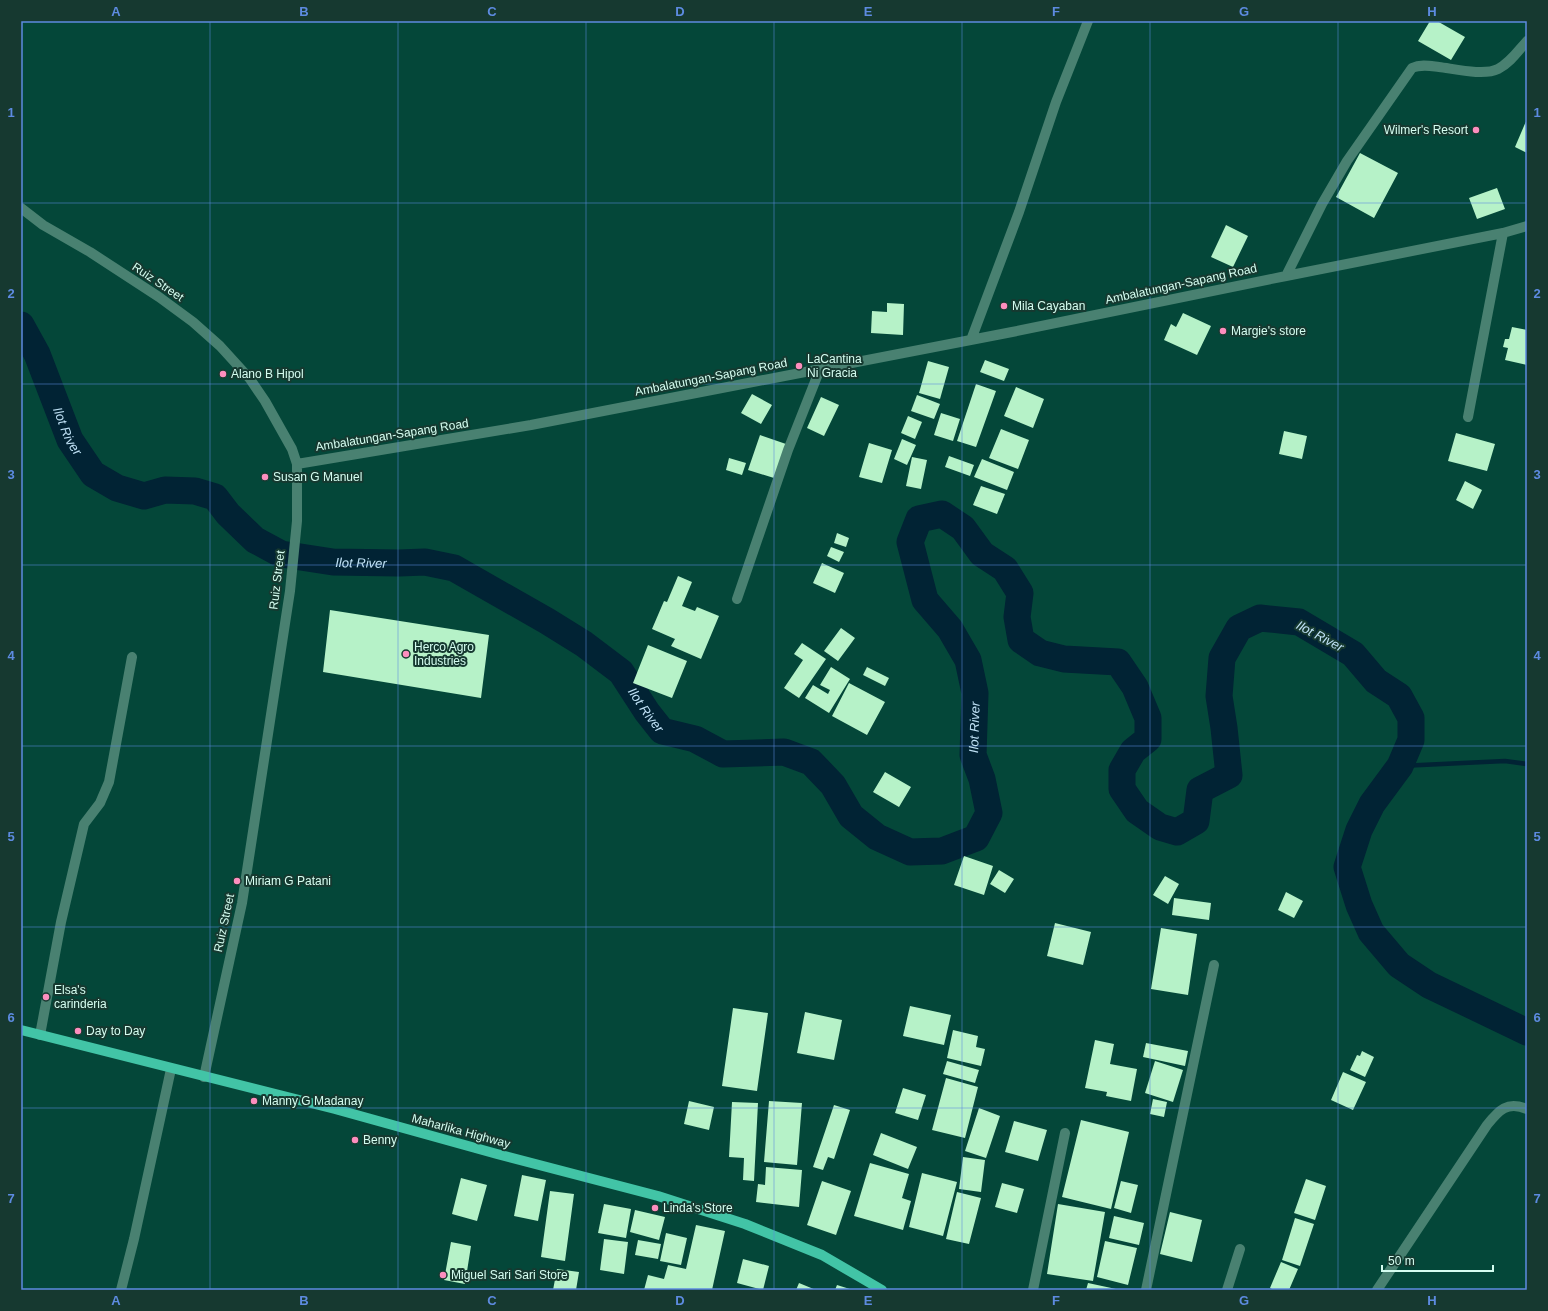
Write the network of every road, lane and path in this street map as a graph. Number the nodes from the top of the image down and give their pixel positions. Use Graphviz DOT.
graph roads {
  1 [pos="1088,21"];
  2 [pos="1527,41"];
  3 [pos="21,208"];
  4 [pos="1527,226"];
  5 [pos="1503,233"];
  6 [pos="1286,276"];
  7 [pos="971,340"];
  8 [pos="820,369"];
  9 [pos="1468,417"];
  10 [pos="297,464"];
  11 [pos="737,599"];
  12 [pos="132,657"];
  13 [pos="1214,965"];
  14 [pos="21,1030"];
  15 [pos="40,1035"];
  16 [pos="171,1069"];
  17 [pos="204,1077"];
  18 [pos="1527,1109"];
  19 [pos="1065,1133"];
  20 [pos="1240,1249"];
  21 [pos="121,1290"];
  22 [pos="882,1290"];
  23 [pos="1033,1290"];
  24 [pos="1146,1290"];
  25 [pos="1227,1290"];
  26 [pos="1377,1290"];
  1 -- 7 [label="street"];
  2 -- 6 [label="street"];
  3 -- 10 [label="street, Ruiz Street"];
  4 -- 5 [label="street, Ambalatungan-Sapang Road"];
  5 -- 6 [label="street, Ambalatungan-Sapang Road"];
  5 -- 9 [label="street"];
  6 -- 7 [label="street, Ambalatungan-Sapang Road"];
  7 -- 8 [label="street, Ambalatungan-Sapang Road"];
  8 -- 10 [label="street, Ambalatungan-Sapang Road"];
  8 -- 11 [label="street"];
  10 -- 17 [label="street, Ruiz Street"];
  12 -- 15 [label="street"];
  13 -- 24 [label="street"];
  14 -- 15 [label="main road, Maharlika Highway"];
  15 -- 16 [label="main road, Maharlika Highway"];
  16 -- 17 [label="main road, Maharlika Highway"];
  16 -- 21 [label="street"];
  17 -- 22 [label="main road, Maharlika Highway"];
  18 -- 26 [label="street"];
  19 -- 23 [label="street"];
  20 -- 25 [label="street"];
}
